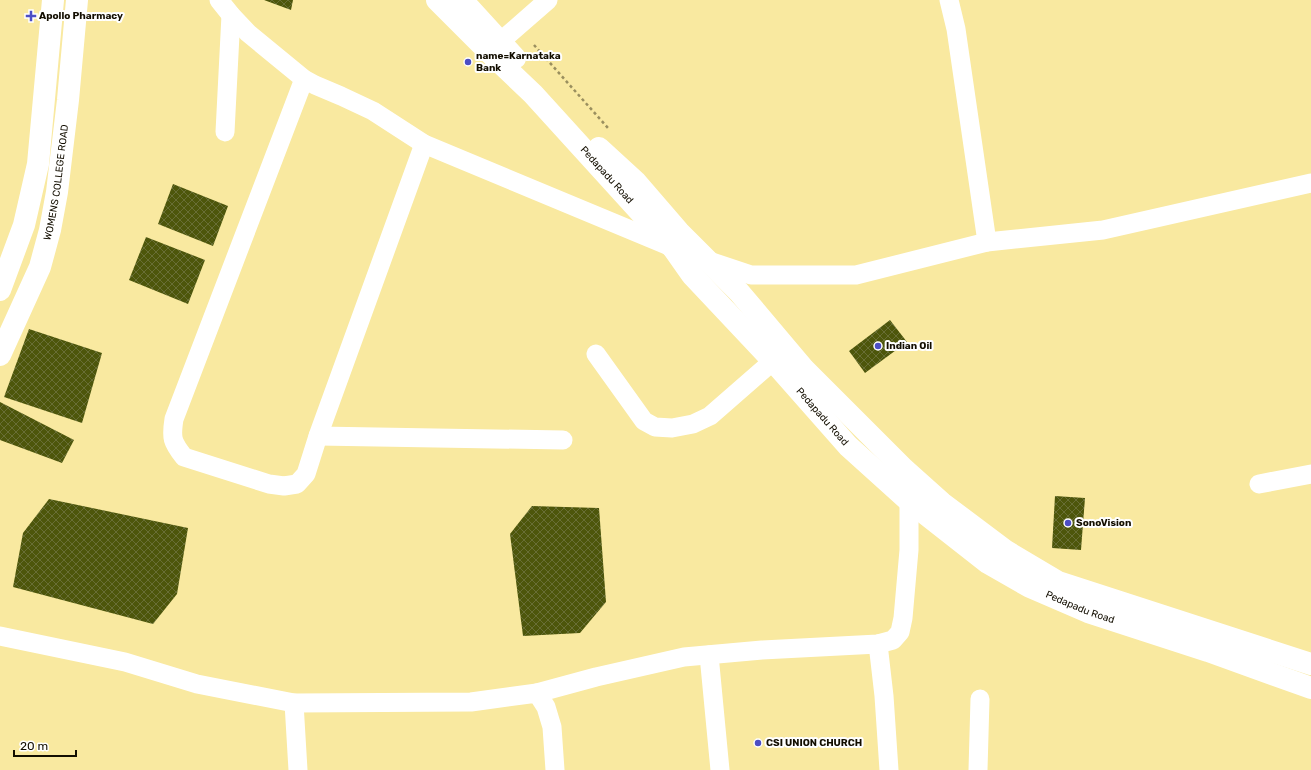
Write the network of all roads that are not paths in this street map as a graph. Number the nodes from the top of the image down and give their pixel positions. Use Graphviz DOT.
graph roads {
  1 [pos="54,0"];
  2 [pos="77,0"];
  3 [pos="219,0"];
  4 [pos="437,0"];
  5 [pos="462,0"];
  6 [pos="548,0"];
  7 [pos="949,0"];
  8 [pos="231,15"];
  9 [pos="500,42"];
  10 [pos="304,79"];
  11 [pos="225,132"];
  12 [pos="424,144"];
  13 [pos="1311,183"];
  14 [pos="987,242"];
  15 [pos="673,248"];
  16 [pos="710,262"];
  17 [pos="0,290"];
  18 [pos="6,329"];
  19 [pos="596,354"];
  20 [pos="0,355"];
  21 [pos="773,361"];
  22 [pos="318,436"];
  23 [pos="563,440"];
  24 [pos="1311,474"];
  25 [pos="1259,484"];
  26 [pos="909,501"];
  27 [pos="0,636"];
  28 [pos="878,644"];
  29 [pos="709,654"];
  30 [pos="1311,664"];
  31 [pos="1311,688"];
  32 [pos="537,693"];
  33 [pos="980,699"];
  34 [pos="294,703"];
  35 [pos="298,770"];
  36 [pos="556,770"];
  37 [pos="720,770"];
  38 [pos="889,770"];
  39 [pos="978,770"];
  1 -- 17 [label="main road, WOMENS COLLEGE ROAD"];
  2 -- 18 [label="main road, WOMENS COLLEGE ROAD"];
  3 -- 8 [label="street"];
  4 -- 15 [label="main road, Pedapadu Road"];
  5 -- 9 [label="main road"];
  6 -- 9 [label="street"];
  7 -- 14 [label="street"];
  8 -- 10 [label="street"];
  8 -- 11 [label="street"];
  9 -- 16 [label="main road"];
  10 -- 12 [label="street"];
  10 -- 22 [label="street"];
  12 -- 15 [label="street"];
  12 -- 22 [label="street"];
  13 -- 14 [label="street"];
  14 -- 16 [label="street"];
  15 -- 16 [label="street"];
  15 -- 21 [label="main road, Pedapadu Road"];
  16 -- 30 [label="main road"];
  18 -- 20 [label="main road, WOMENS COLLEGE ROAD"];
  19 -- 21 [label="street"];
  21 -- 26 [label="main road, Pedapadu Road"];
  22 -- 23 [label="street"];
  24 -- 25 [label="street"];
  26 -- 28 [label="street"];
  26 -- 31 [label="main road, Pedapadu Road"];
  27 -- 34 [label="street"];
  28 -- 29 [label="street"];
  28 -- 38 [label="street"];
  29 -- 32 [label="street"];
  29 -- 37 [label="street"];
  32 -- 34 [label="street"];
  32 -- 36 [label="street"];
  33 -- 39 [label="street"];
  34 -- 35 [label="street"];
}
